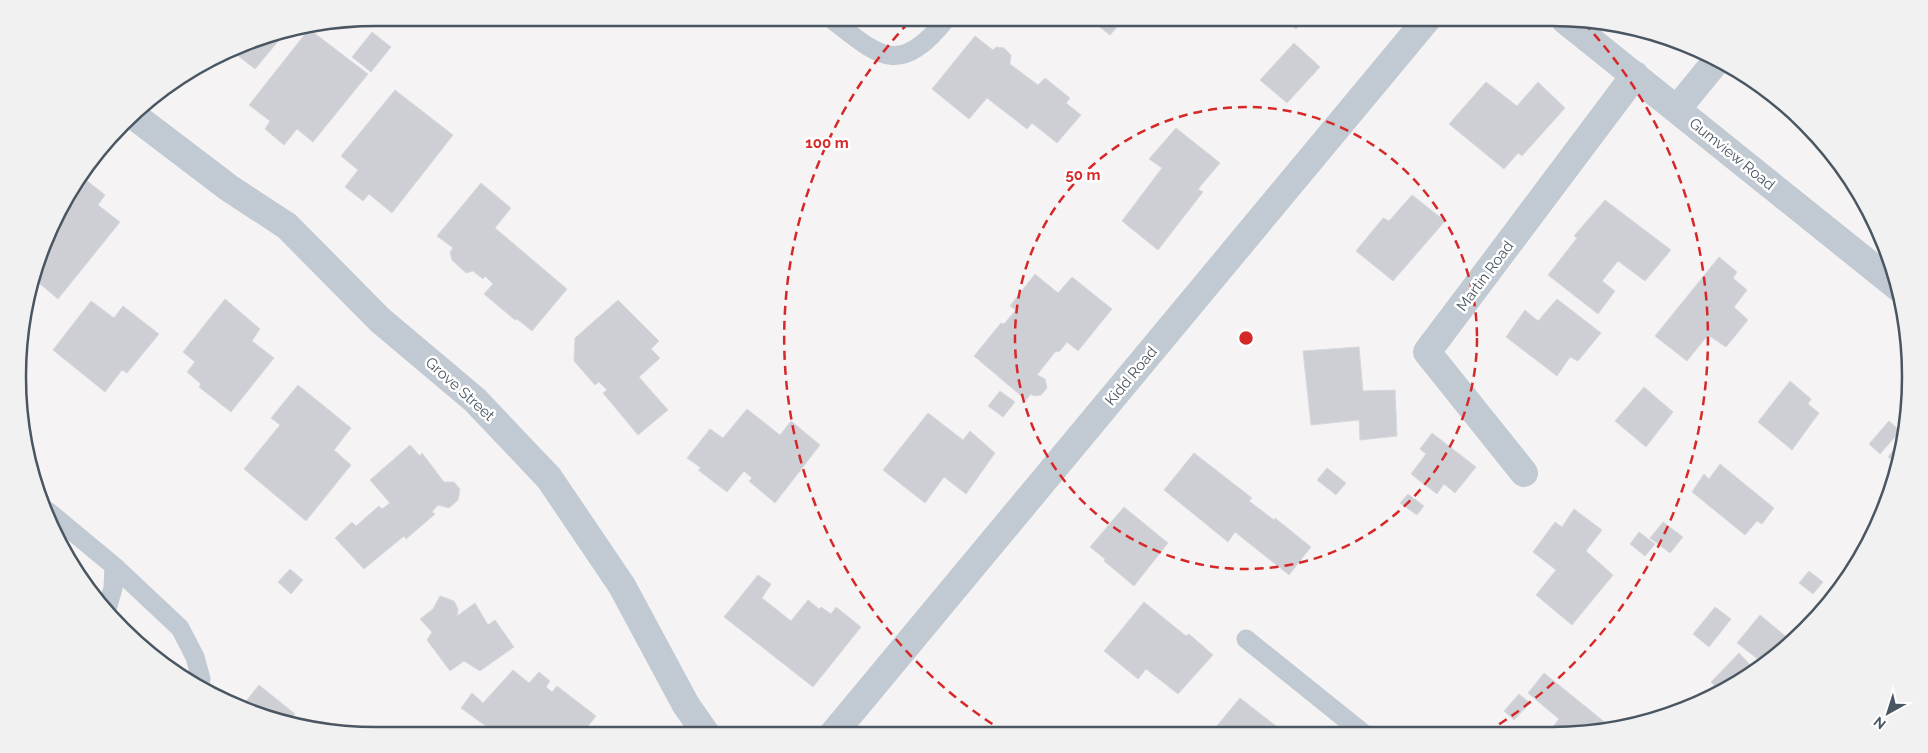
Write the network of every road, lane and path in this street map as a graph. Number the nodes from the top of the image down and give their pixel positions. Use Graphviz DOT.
graph roads {
  1 [pos="840,26"];
  2 [pos="940,26"];
  3 [pos="1421,26"];
  4 [pos="1574,27"];
  5 [pos="1713,66"];
  6 [pos="1635,75"];
  7 [pos="1677,109"];
  8 [pos="140,119"];
  9 [pos="1888,279"];
  10 [pos="1524,473"];
  11 [pos="56,518"];
  12 [pos="114,566"];
  13 [pos="109,602"];
  14 [pos="1246,639"];
  15 [pos="201,680"];
  16 [pos="701,727"];
  17 [pos="839,727"];
  18 [pos="1356,727"];
  1 -- 2 [label="lane"];
  3 -- 17 [label="street, Kidd Road"];
  4 -- 6 [label="street, Gumview Road"];
  5 -- 7 [label="street"];
  6 -- 7 [label="street, Gumview Road"];
  6 -- 10 [label="street, Martin Road"];
  7 -- 9 [label="street, Gumview Road"];
  8 -- 16 [label="street, Grove Street"];
  11 -- 12 [label="lane"];
  12 -- 13 [label="lane"];
  12 -- 15 [label="lane"];
  14 -- 18 [label="lane"];
}
